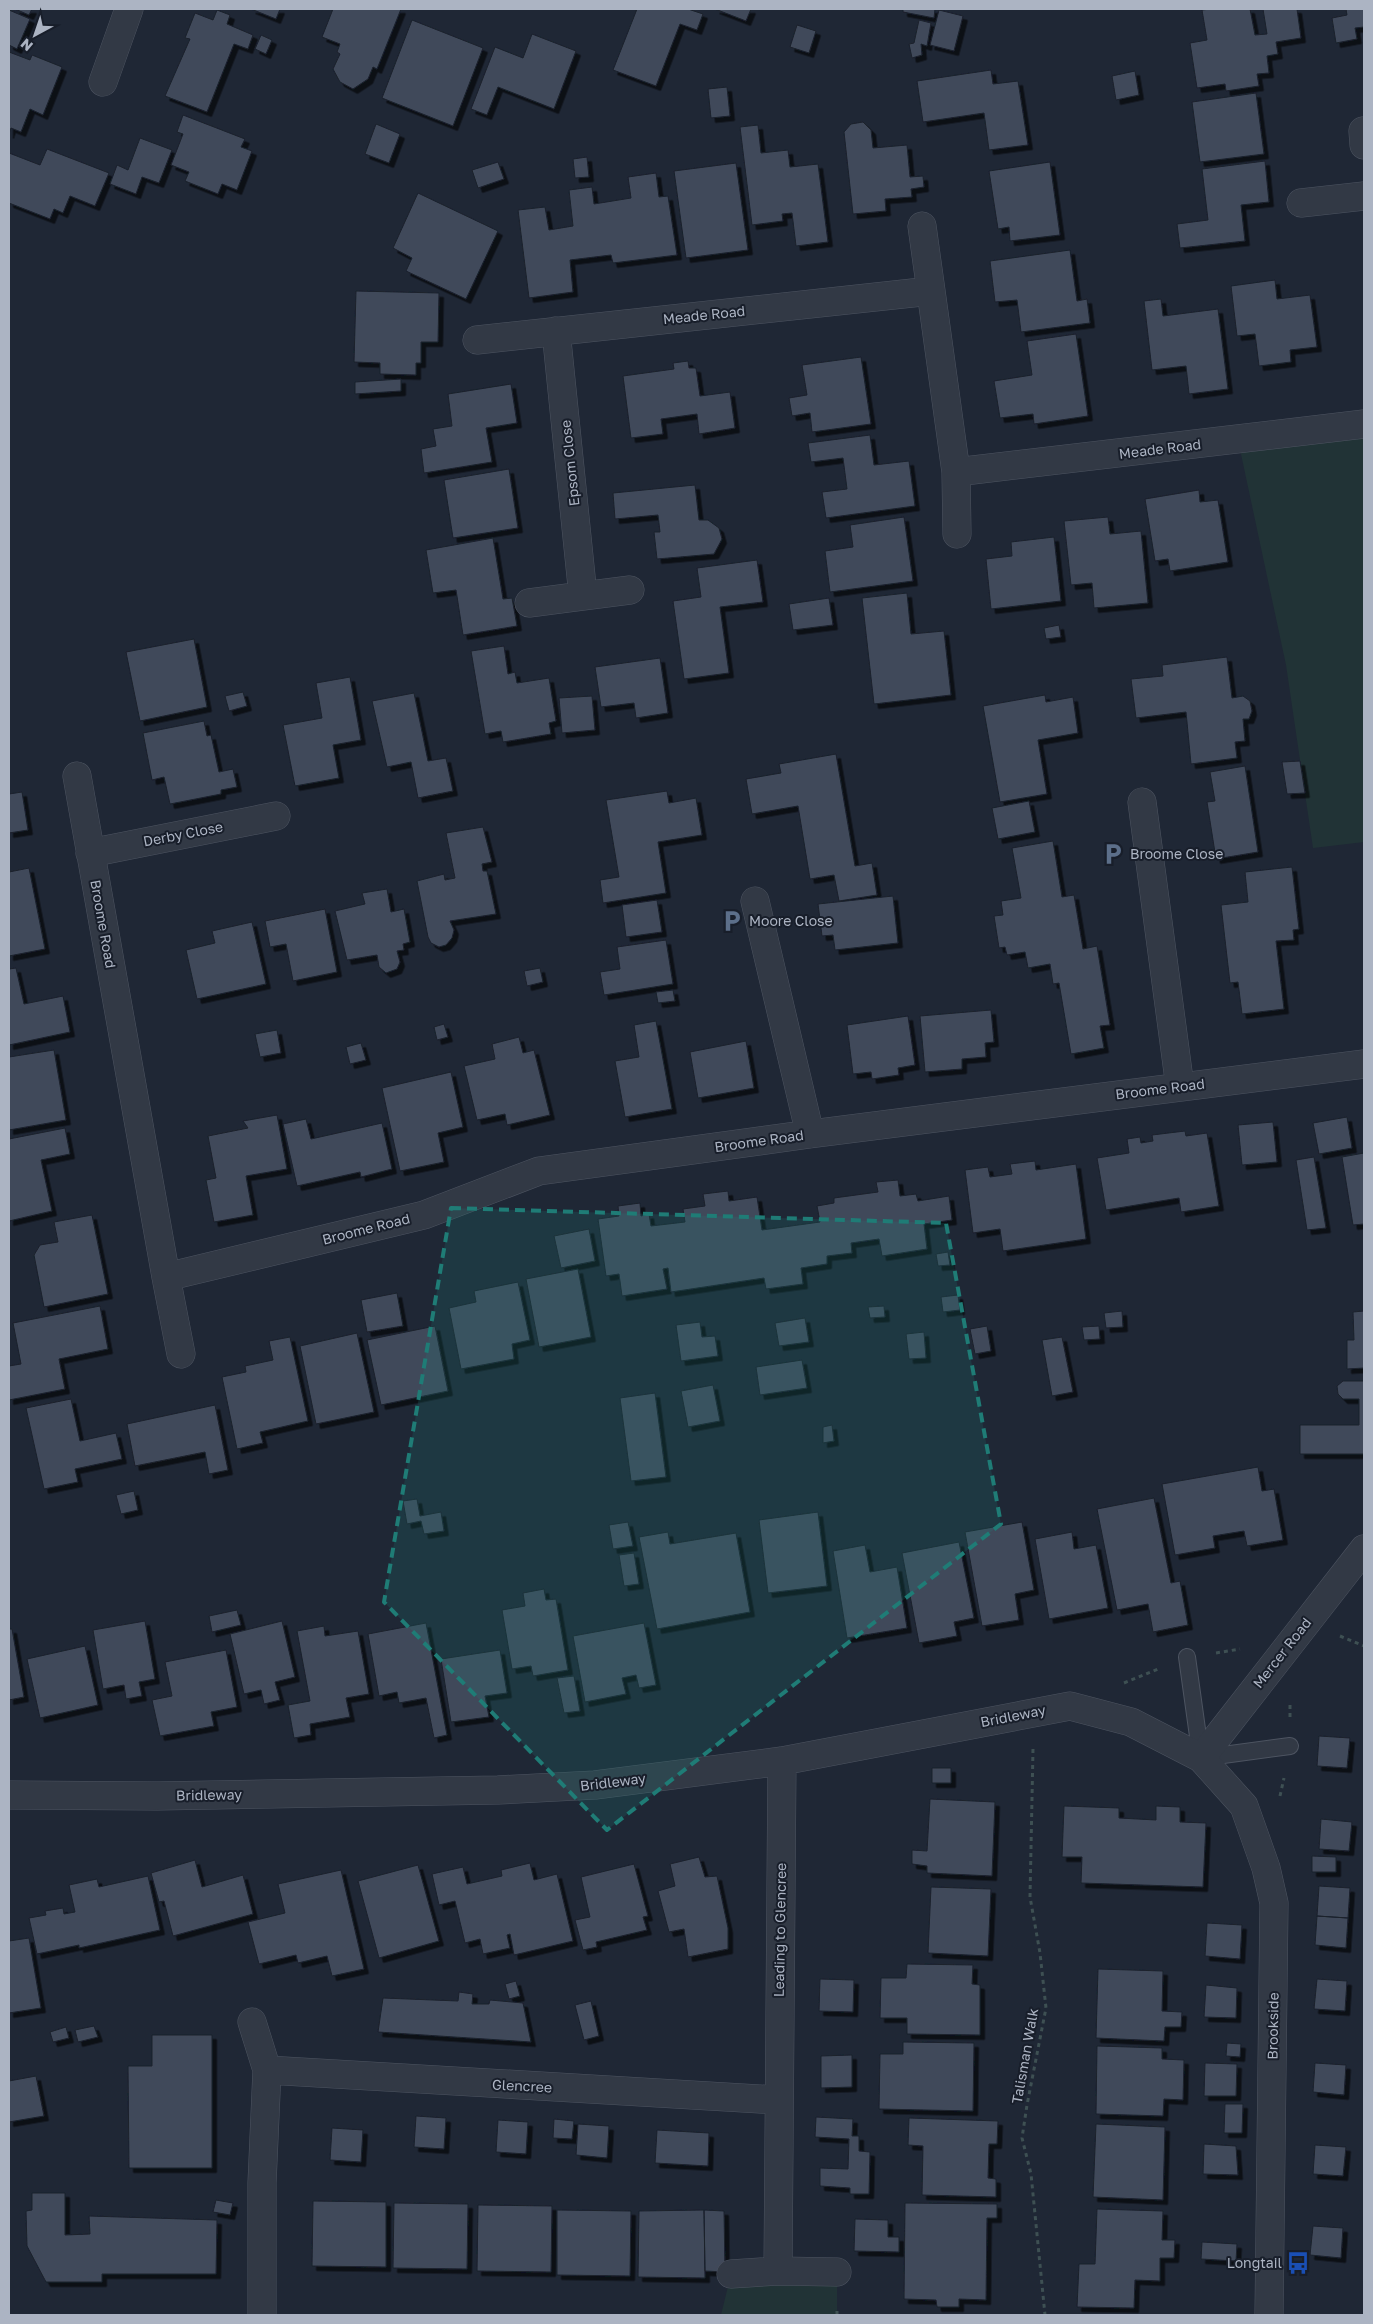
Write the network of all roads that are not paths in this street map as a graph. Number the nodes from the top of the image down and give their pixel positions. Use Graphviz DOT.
graph roads {
  1 [pos="125,10"];
  2 [pos="103,82"];
  3 [pos="1364,196"];
  4 [pos="1301,204"];
  5 [pos="922,226"];
  6 [pos="931,291"];
  7 [pos="556,331"];
  8 [pos="477,340"];
  9 [pos="1364,424"];
  10 [pos="956,472"];
  11 [pos="958,534"];
  12 [pos="630,590"];
  13 [pos="583,596"];
  14 [pos="529,603"];
  15 [pos="77,776"];
  16 [pos="1142,802"];
  17 [pos="276,816"];
  18 [pos="90,853"];
  19 [pos="755,901"];
  20 [pos="1364,1064"];
  21 [pos="1180,1087"];
  22 [pos="810,1134"];
  23 [pos="166,1277"];
  24 [pos="181,1354"];
  25 [pos="1364,1548"];
  26 [pos="1187,1657"];
  27 [pos="1290,1746"];
  28 [pos="1201,1758"];
  29 [pos="782,1761"];
  30 [pos="9,1795"];
  31 [pos="252,2022"];
  32 [pos="267,2070"];
  33 [pos="778,2100"];
  34 [pos="778,2271"];
  35 [pos="837,2272"];
  36 [pos="731,2274"];
  37 [pos="262,2315"];
  38 [pos="1269,2315"];
  1 -- 2 [label="street"];
  3 -- 4 [label="street"];
  5 -- 6 [label="street"];
  6 -- 7 [label="street, Meade Road"];
  6 -- 10 [label="street"];
  7 -- 8 [label="street, Meade Road"];
  7 -- 13 [label="street, Epsom Close"];
  9 -- 10 [label="street, Meade Road"];
  10 -- 11 [label="street"];
  12 -- 13 [label="street"];
  13 -- 14 [label="street"];
  15 -- 18 [label="street, Broome Road"];
  16 -- 21 [label="street"];
  17 -- 18 [label="street, Derby Close"];
  18 -- 23 [label="street, Broome Road"];
  19 -- 22 [label="street"];
  20 -- 21 [label="street, Broome Road"];
  21 -- 22 [label="street, Broome Road"];
  22 -- 23 [label="street, Broome Road"];
  23 -- 24 [label="street, Broome Road"];
  25 -- 28 [label="street, Mercer Road"];
  26 -- 28 [label="lane"];
  27 -- 28 [label="lane"];
  28 -- 29 [label="street, Bridleway"];
  28 -- 38 [label="street, Brookside"];
  29 -- 30 [label="street, Bridleway"];
  29 -- 33 [label="street, Leading to Glencree"];
  31 -- 32 [label="street"];
  32 -- 33 [label="street, Glencree"];
  32 -- 37 [label="street"];
  33 -- 34 [label="street, Leading to Glencree"];
  34 -- 35 [label="street"];
  34 -- 36 [label="street"];
}
